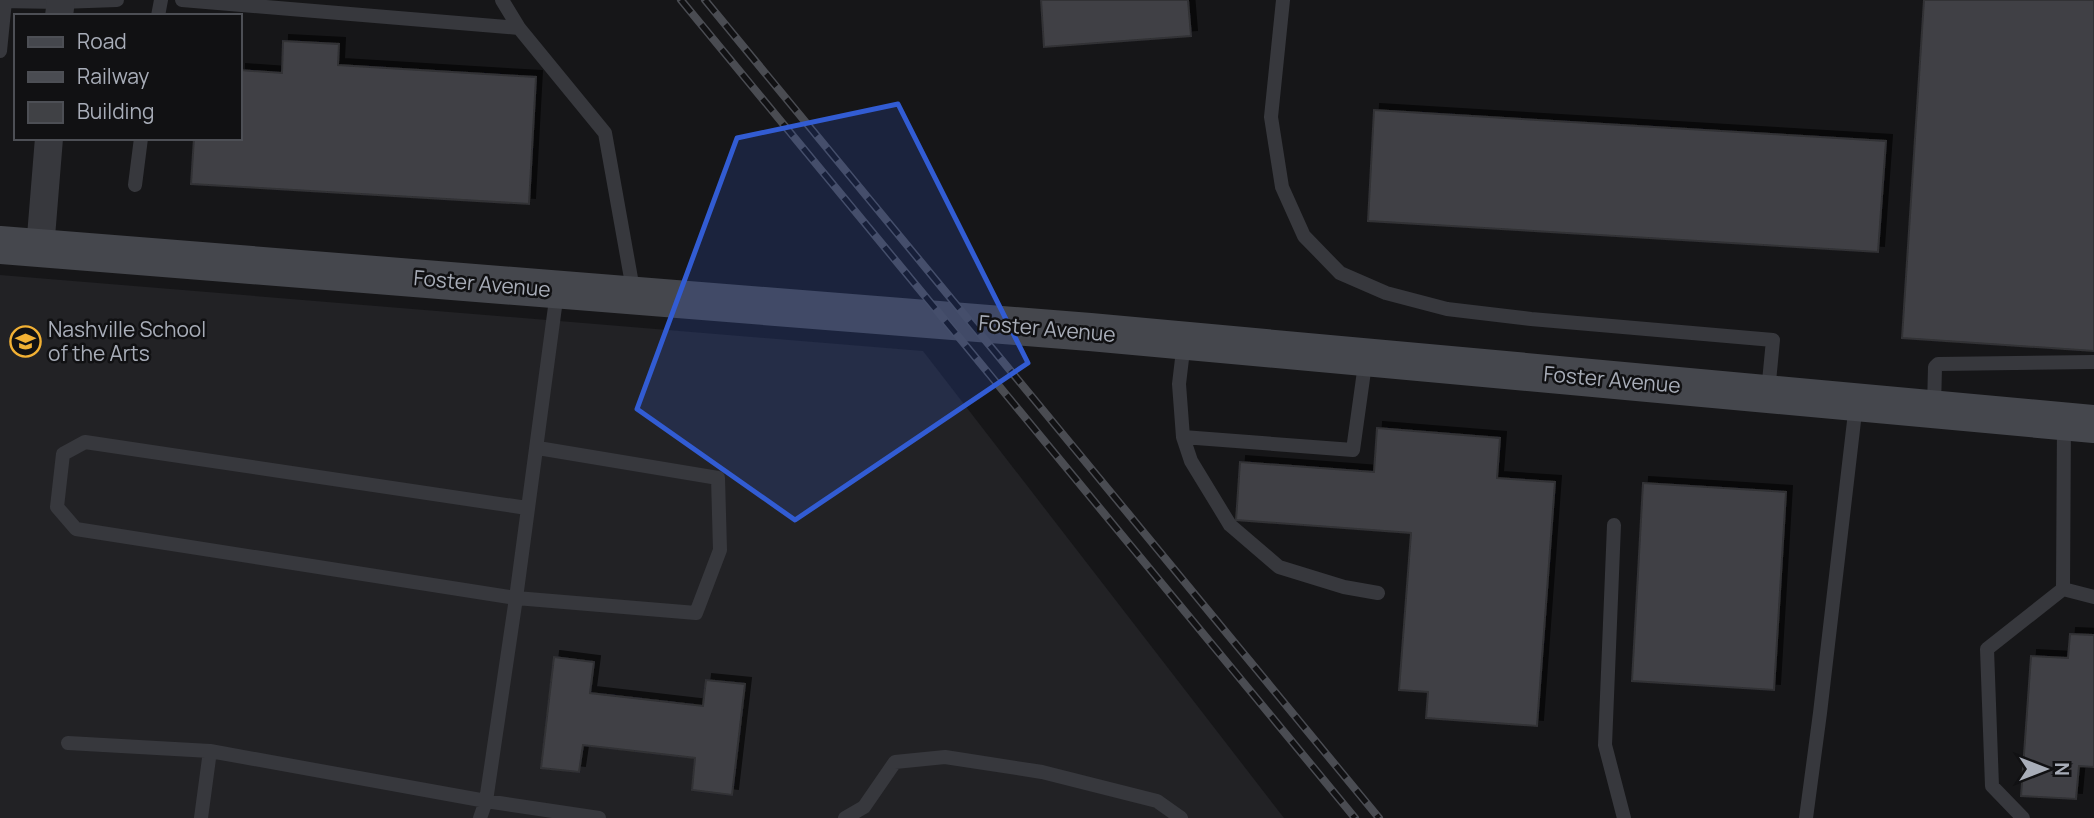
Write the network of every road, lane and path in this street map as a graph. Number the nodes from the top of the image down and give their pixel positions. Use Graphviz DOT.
graph roads {
  1 [pos="117,0"];
  2 [pos="182,0"];
  3 [pos="502,0"];
  4 [pos="1283,0"];
  5 [pos="3,1"];
  6 [pos="60,6"];
  7 [pos="519,28"];
  8 [pos="0,51"];
  9 [pos="49,140"];
  10 [pos="141,140"];
  11 [pos="135,185"];
  12 [pos="0,246"];
  13 [pos="40,249"];
  14 [pos="557,290"];
  15 [pos="635,296"];
  16 [pos="1184,341"];
  17 [pos="1366,358"];
  18 [pos="2094,362"];
  19 [pos="1768,394"];
  20 [pos="1856,402"];
  21 [pos="1934,410"];
  22 [pos="2079,423"];
  23 [pos="1182,437"];
  24 [pos="537,448"];
  25 [pos="527,508"];
  26 [pos="1614,525"];
  27 [pos="2063,589"];
  28 [pos="1378,593"];
  29 [pos="2094,597"];
  30 [pos="516,598"];
  31 [pos="68,743"];
  32 [pos="210,751"];
  33 [pos="486,801"];
  34 [pos="201,818"];
  35 [pos="480,818"];
  36 [pos="599,818"];
  37 [pos="845,818"];
  38 [pos="1181,818"];
  39 [pos="1624,818"];
  40 [pos="1806,818"];
  41 [pos="2023,818"];
  1 -- 6 [label="lane"];
  2 -- 7 [label="lane"];
  3 -- 7 [label="lane"];
  4 -- 19 [label="lane"];
  5 -- 6 [label="lane"];
  5 -- 8 [label="lane"];
  7 -- 15 [label="lane"];
  9 -- 13 [label="street"];
  10 -- 11 [label="lane"];
  12 -- 13 [label="main road, Foster Avenue"];
  13 -- 14 [label="main road, Foster Avenue"];
  14 -- 15 [label="main road, Foster Avenue"];
  14 -- 24 [label="lane"];
  15 -- 16 [label="main road, Foster Avenue"];
  16 -- 17 [label="main road, Foster Avenue"];
  16 -- 23 [label="lane"];
  17 -- 19 [label="main road, Foster Avenue"];
  17 -- 23 [label="lane"];
  18 -- 21 [label="lane"];
  19 -- 20 [label="main road, Foster Avenue"];
  20 -- 21 [label="main road, Foster Avenue"];
  20 -- 40 [label="lane"];
  21 -- 22 [label="main road, Foster Avenue"];
  22 -- 27 [label="lane"];
  23 -- 28 [label="lane"];
  24 -- 25 [label="lane"];
  24 -- 30 [label="lane"];
  25 -- 30 [label="lane"];
  25 -- 30 [label="lane"];
  26 -- 39 [label="lane"];
  27 -- 29 [label="lane"];
  27 -- 41 [label="lane"];
  30 -- 33 [label="lane"];
  31 -- 32 [label="lane"];
  32 -- 33 [label="lane"];
  32 -- 34 [label="lane"];
  33 -- 35 [label="lane"];
  33 -- 36 [label="lane"];
  37 -- 38 [label="lane"];
}
